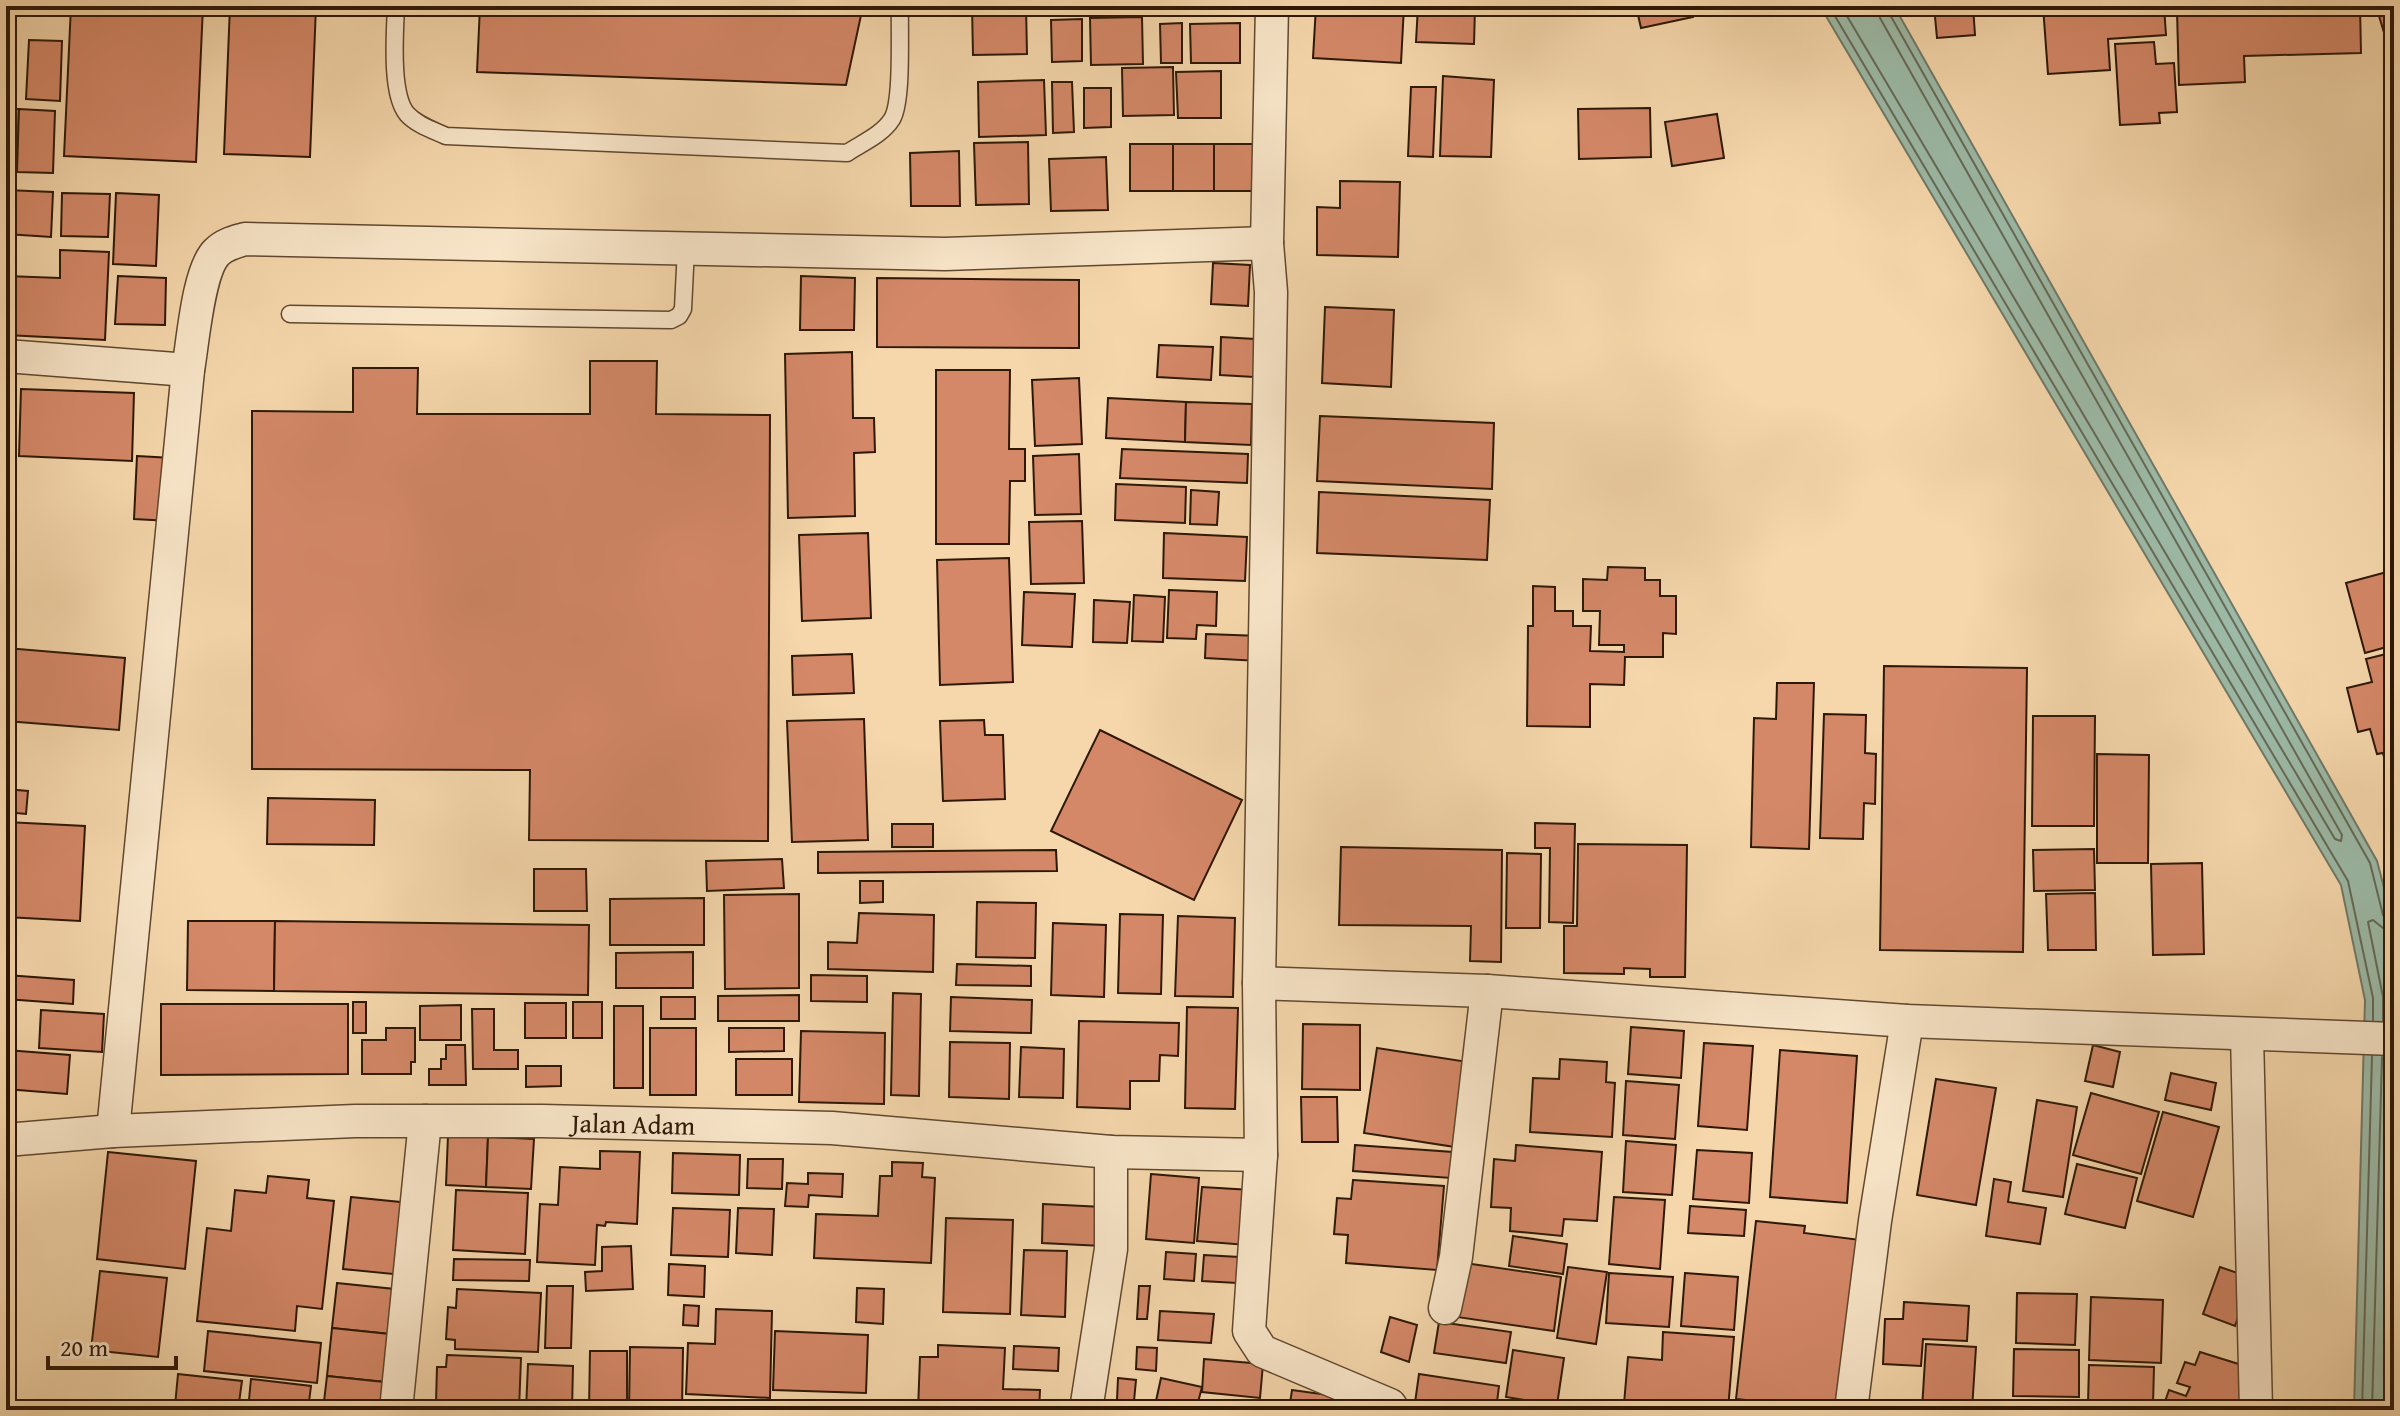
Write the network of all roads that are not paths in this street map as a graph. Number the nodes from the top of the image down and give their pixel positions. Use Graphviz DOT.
graph roads {
  1 [pos="396,6"];
  2 [pos="900,6"];
  3 [pos="1272,6"];
  4 [pos="1267,243"];
  5 [pos="686,248"];
  6 [pos="290,314"];
  7 [pos="6,356"];
  8 [pos="188,370"];
  9 [pos="1259,983"];
  10 [pos="1487,991"];
  11 [pos="1907,1021"];
  12 [pos="2247,1035"];
  13 [pos="2394,1039"];
  14 [pos="425,1121"];
  15 [pos="113,1131"];
  16 [pos="6,1140"];
  17 [pos="1111,1152"];
  18 [pos="1261,1155"];
  19 [pos="1445,1308"];
  20 [pos="396,1410"];
  21 [pos="1086,1410"];
  22 [pos="1393,1410"];
  23 [pos="1851,1410"];
  24 [pos="2256,1410"];
  1 -- 2 [label="lane"];
  3 -- 4 [label="street"];
  4 -- 5 [label="street"];
  4 -- 9 [label="street"];
  5 -- 6 [label="lane"];
  5 -- 8 [label="street"];
  7 -- 8 [label="street"];
  8 -- 15 [label="street"];
  9 -- 10 [label="street"];
  9 -- 18 [label="street"];
  10 -- 11 [label="street"];
  10 -- 19 [label="street"];
  11 -- 12 [label="street"];
  11 -- 23 [label="street"];
  12 -- 13 [label="street"];
  12 -- 24 [label="street"];
  14 -- 15 [label="street, Jalan Adam"];
  14 -- 17 [label="street, Jalan Adam"];
  14 -- 20 [label="street"];
  15 -- 16 [label="street, Jalan Adam"];
  17 -- 18 [label="street, Jalan Adam"];
  17 -- 21 [label="street"];
  18 -- 22 [label="street"];
}
